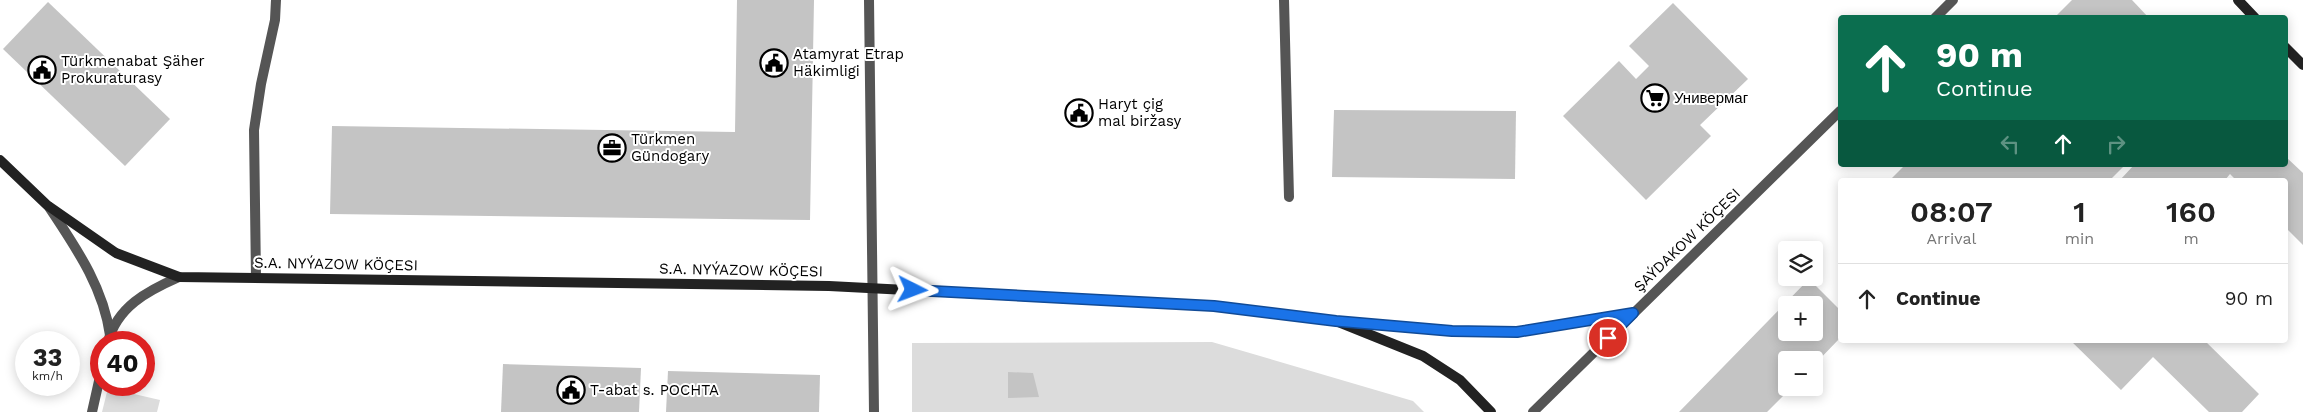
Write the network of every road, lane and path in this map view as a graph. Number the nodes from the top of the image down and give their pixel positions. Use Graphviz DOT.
graph roads {
  1 [pos="276,0"];
  2 [pos="869,0"];
  3 [pos="1284,0"];
  4 [pos="1953,0"];
  5 [pos="2238,0"];
  6 [pos="1938,15"];
  7 [pos="2252,15"];
  8 [pos="2288,50"];
  9 [pos="2303,65"];
  10 [pos="1838,113"];
  11 [pos="0,160"];
  12 [pos="1289,197"];
  13 [pos="47,204"];
  14 [pos="178,277"];
  15 [pos="256,278"];
  16 [pos="874,288"];
  17 [pos="1633,313"];
  18 [pos="1336,321"];
  19 [pos="108,331"];
  20 [pos="112,331"];
  21 [pos="96,396"];
  22 [pos="92,412"];
  23 [pos="874,412"];
  24 [pos="1491,412"];
  25 [pos="1533,412"];
  1 -- 15 [label="street"];
  2 -- 16 [label="street"];
  3 -- 12 [label="street"];
  4 -- 6 [label="street"];
  5 -- 7 [label="street"];
  8 -- 9 [label="street"];
  10 -- 17 [label="street, ŞAÝDAKOW KÖÇESI"];
  11 -- 13 [label="street, S.A. NYÝAZOW KÖÇESI"];
  13 -- 14 [label="street, S.A. NYÝAZOW KÖÇESI"];
  13 -- 19 [label="street"];
  14 -- 15 [label="street, S.A. NYÝAZOW KÖÇESI"];
  14 -- 20 [label="street"];
  15 -- 16 [label="street, S.A. NYÝAZOW KÖÇESI"];
  16 -- 18 [label="street, S.A. NYÝAZOW KÖÇESI"];
  16 -- 23 [label="street"];
  17 -- 18 [label="street"];
  17 -- 25 [label="street, ŞAÝDAKOW KÖÇESI"];
  18 -- 24 [label="street, S.A. NYÝAZOW KÖÇESI"];
  21 -- 22 [label="street"];
}
